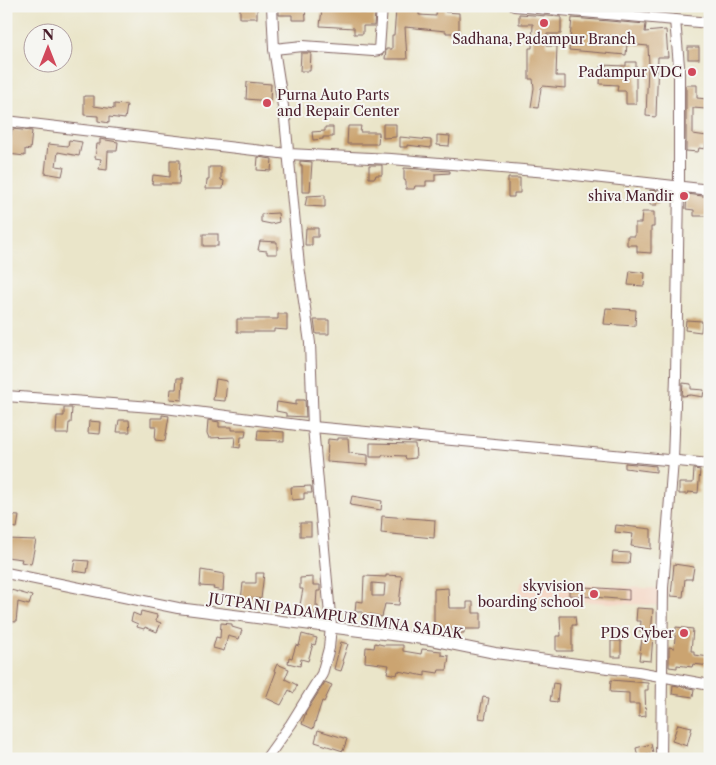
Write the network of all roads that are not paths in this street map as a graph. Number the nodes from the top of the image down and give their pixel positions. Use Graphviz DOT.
graph roads {
  1 [pos="272,6"];
  2 [pos="382,6"];
  3 [pos="514,6"];
  4 [pos="675,20"];
  5 [pos="710,23"];
  6 [pos="274,49"];
  7 [pos="6,120"];
  8 [pos="288,154"];
  9 [pos="679,187"];
  10 [pos="710,190"];
  11 [pos="6,396"];
  12 [pos="313,427"];
  13 [pos="673,460"];
  14 [pos="710,464"];
  15 [pos="6,573"];
  16 [pos="331,626"];
  17 [pos="663,677"];
  18 [pos="710,685"];
  19 [pos="266,759"];
  20 [pos="661,759"];
  1 -- 6 [label="street"];
  2 -- 6 [label="street"];
  3 -- 4 [label="street"];
  4 -- 5 [label="street"];
  4 -- 9 [label="street"];
  6 -- 8 [label="street"];
  7 -- 8 [label="street"];
  8 -- 9 [label="street"];
  8 -- 12 [label="street"];
  9 -- 10 [label="street"];
  9 -- 13 [label="street"];
  11 -- 12 [label="street"];
  12 -- 13 [label="street"];
  12 -- 16 [label="street"];
  13 -- 14 [label="street"];
  13 -- 17 [label="street"];
  15 -- 16 [label="street, JUTPANI PADAMPUR SIMNA SADAK"];
  16 -- 17 [label="street, JUTPANI PADAMPUR SIMNA SADAK"];
  16 -- 19 [label="street"];
  17 -- 18 [label="street, JUTPANI PADAMPUR SIMNA SADAK"];
  17 -- 20 [label="street"];
}
